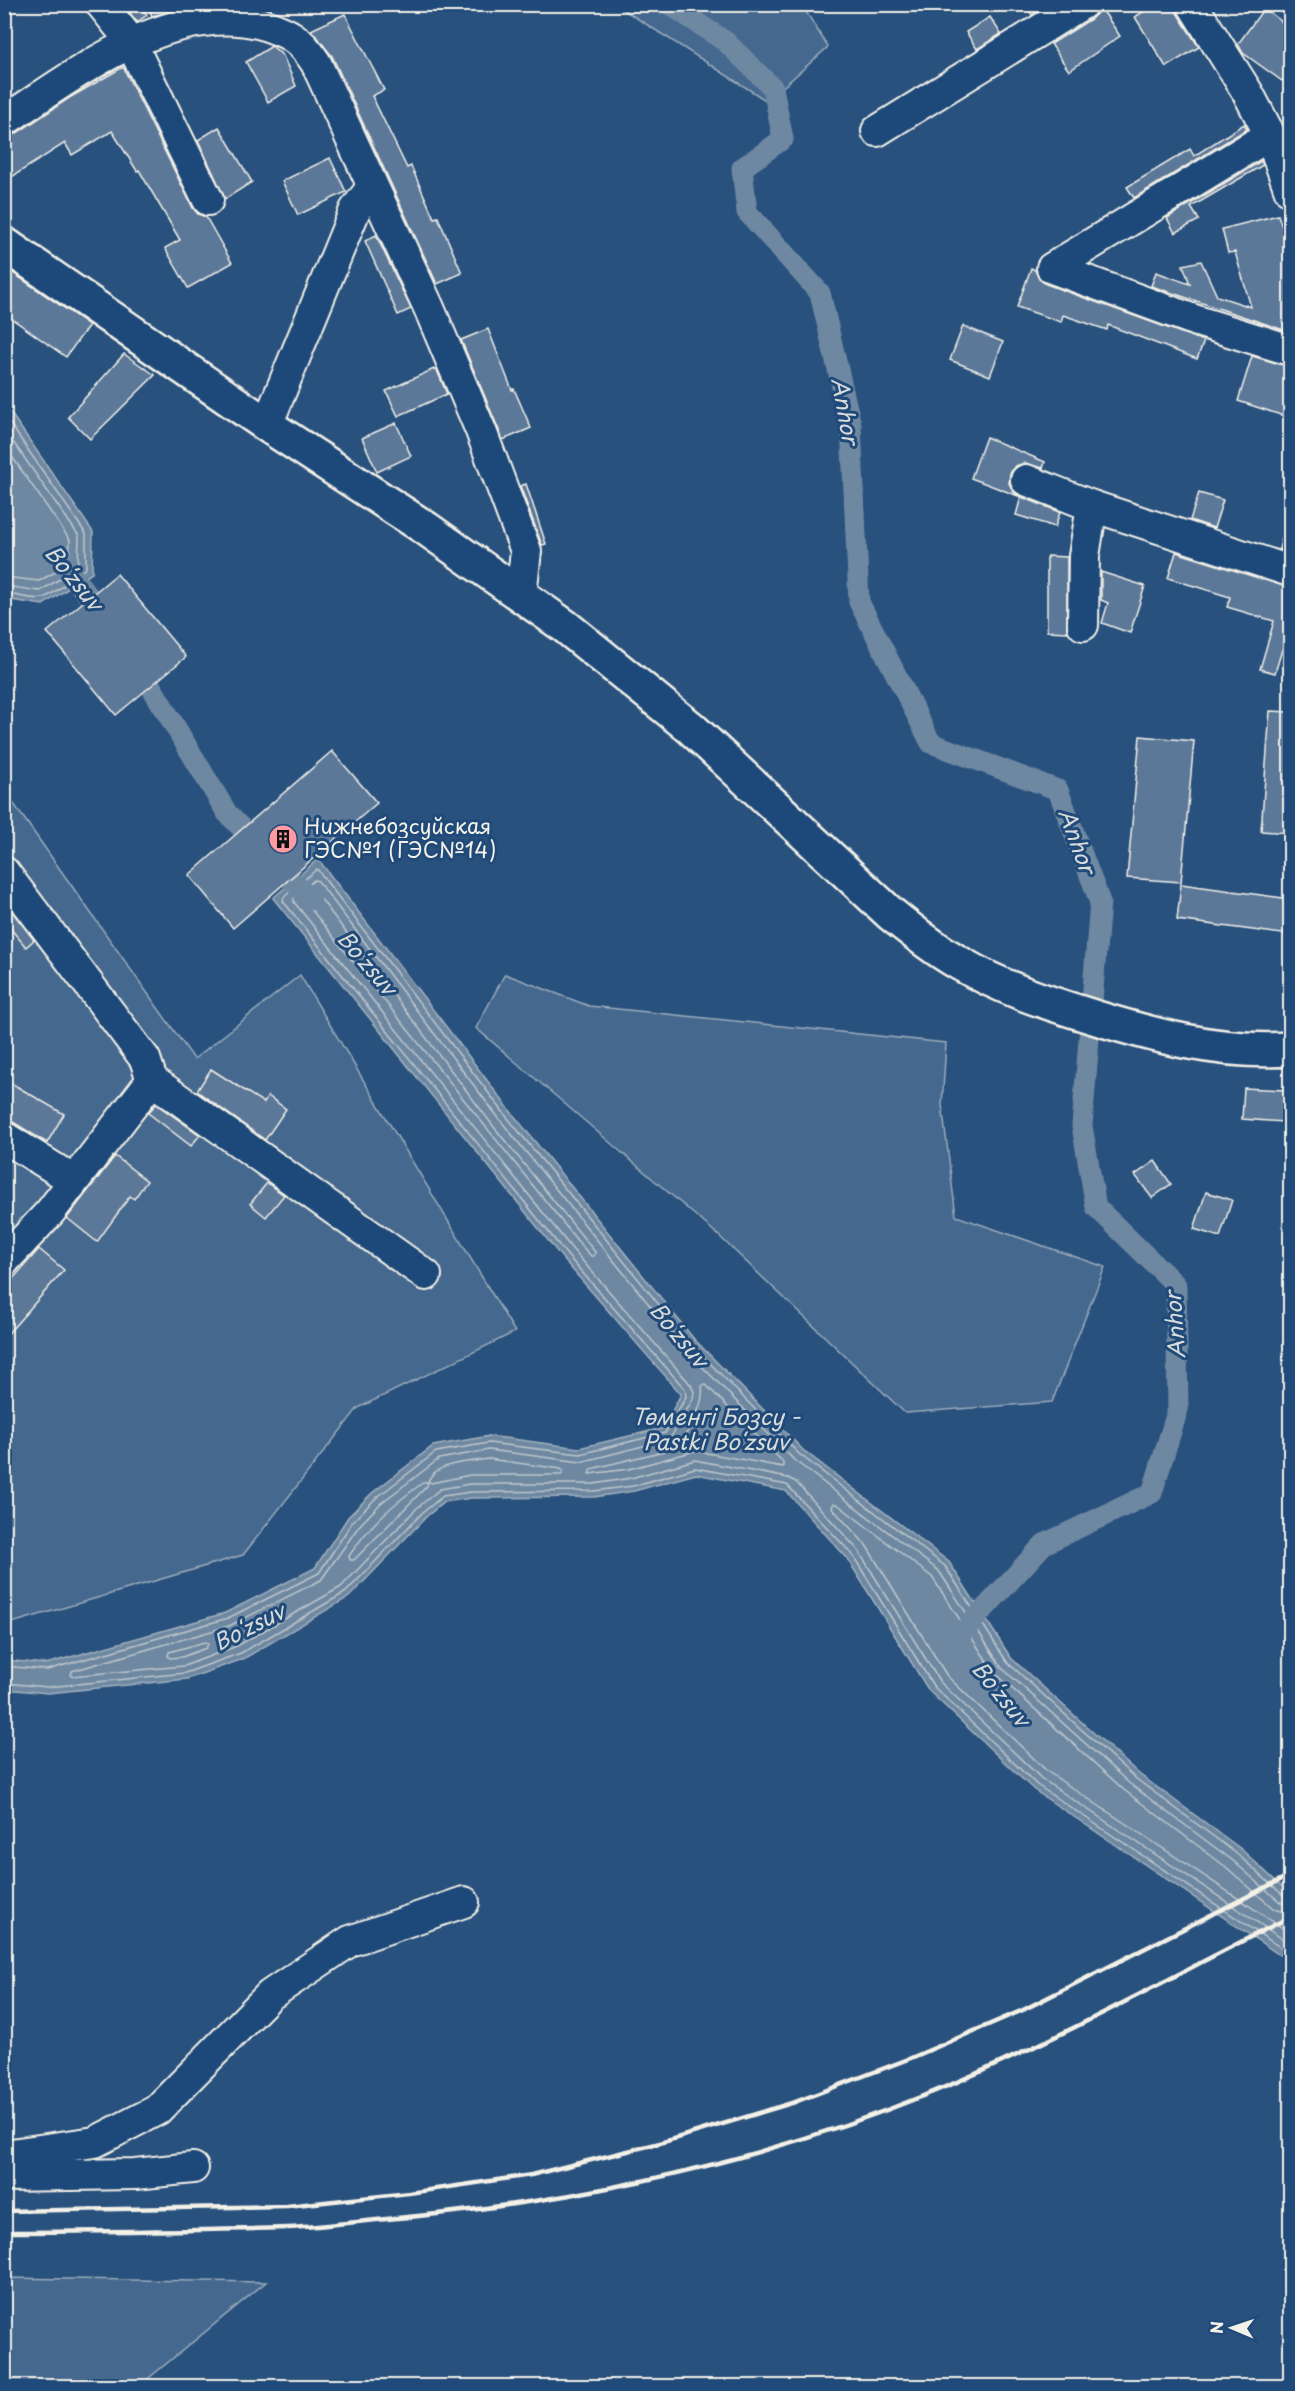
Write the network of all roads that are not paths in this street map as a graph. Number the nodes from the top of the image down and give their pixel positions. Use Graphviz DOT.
graph roads {
  1 [pos="101,4"];
  2 [pos="1082,4"];
  3 [pos="1192,4"];
  4 [pos="129,39"];
  5 [pos="4,121"];
  6 [pos="877,131"];
  7 [pos="1270,135"];
  8 [pos="372,187"];
  9 [pos="1290,191"];
  10 [pos="208,200"];
  11 [pos="4,244"];
  12 [pos="1290,350"];
  13 [pos="267,425"];
  14 [pos="1026,480"];
  15 [pos="1092,507"];
  16 [pos="1290,571"];
  17 [pos="521,595"];
  18 [pos="1083,625"];
  19 [pos="4,872"];
  20 [pos="1290,1049"];
  21 [pos="152,1080"];
  22 [pos="4,1137"];
  23 [pos="73,1180"];
  24 [pos="4,1261"];
  25 [pos="426,1275"];
  26 [pos="464,1902"];
  27 [pos="4,2155"];
  28 [pos="193,2169"];
  29 [pos="4,2176"];
  1 -- 4 [label="street"];
  2 -- 6 [label="street"];
  3 -- 7 [label="street"];
  4 -- 5 [label="street"];
  4 -- 8 [label="street"];
  4 -- 10 [label="street"];
  7 -- 9 [label="street"];
  7 -- 12 [label="street"];
  8 -- 13 [label="street"];
  8 -- 17 [label="street"];
  11 -- 13 [label="main road"];
  13 -- 17 [label="main road"];
  14 -- 15 [label="street"];
  15 -- 16 [label="street"];
  15 -- 18 [label="street"];
  17 -- 20 [label="main road"];
  19 -- 21 [label="street"];
  21 -- 23 [label="street"];
  21 -- 25 [label="street"];
  22 -- 23 [label="street"];
  23 -- 24 [label="street"];
  26 -- 27 [label="street"];
  28 -- 29 [label="street"];
}
